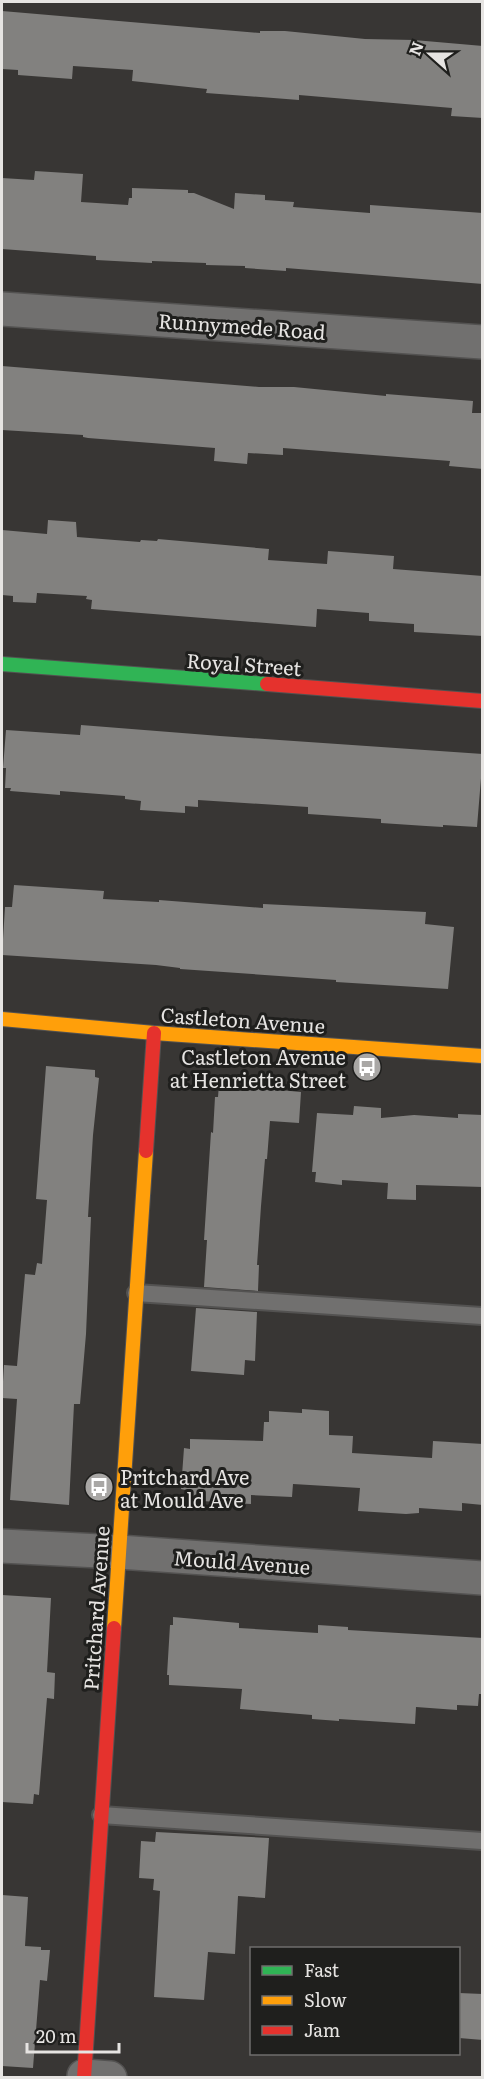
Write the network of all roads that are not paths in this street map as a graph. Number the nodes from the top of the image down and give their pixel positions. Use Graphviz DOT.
graph roads {
  1 [pos="2,309"];
  2 [pos="483,342"];
  3 [pos="2,664"];
  4 [pos="483,701"];
  5 [pos="2,1019"];
  6 [pos="154,1033"];
  7 [pos="483,1056"];
  8 [pos="136,1293"];
  9 [pos="483,1316"];
  10 [pos="2,1546"];
  11 [pos="119,1552"];
  12 [pos="483,1578"];
  13 [pos="101,1815"];
  14 [pos="483,1841"];
  15 [pos="93,2077"];
  1 -- 2 [label="street, Runnymede Road"];
  3 -- 4 [label="street, Royal Street"];
  5 -- 6 [label="street, Castleton Avenue"];
  6 -- 7 [label="street, Castleton Avenue"];
  6 -- 8 [label="street, Pritchard Avenue"];
  8 -- 9 [label="lane"];
  8 -- 11 [label="street, Pritchard Avenue"];
  10 -- 11 [label="street, Mould Avenue"];
  11 -- 12 [label="street, Mould Avenue"];
  11 -- 13 [label="street, Pritchard Avenue"];
  13 -- 14 [label="lane"];
  13 -- 15 [label="street, Pritchard Avenue"];
}
